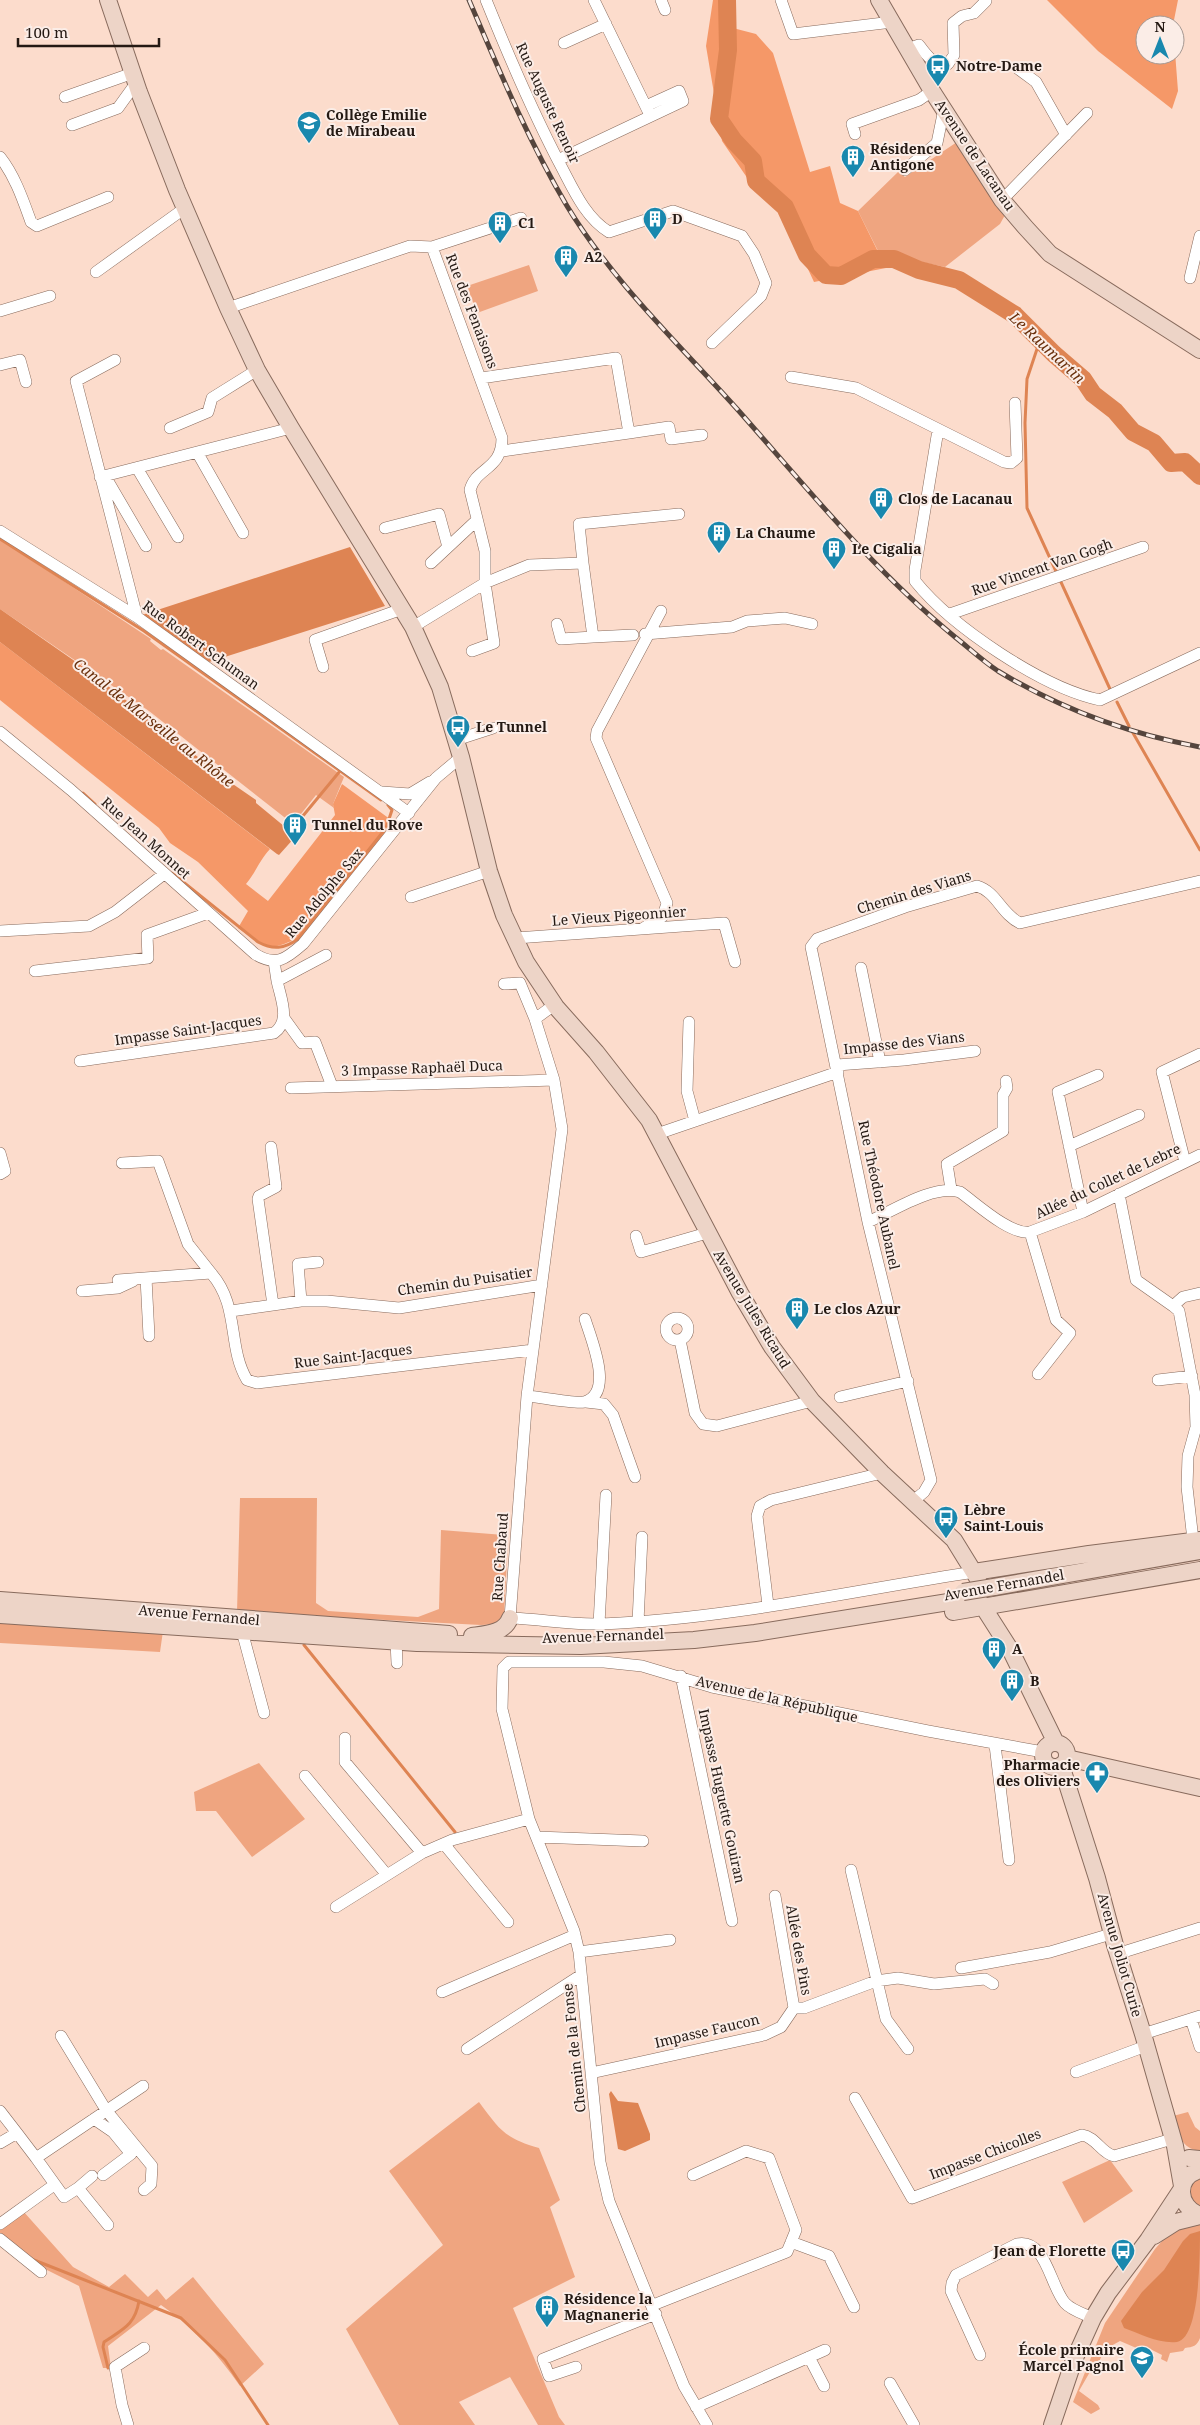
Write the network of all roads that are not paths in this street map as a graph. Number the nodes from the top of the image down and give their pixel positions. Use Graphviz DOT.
graph roads {
  1 [pos="108,0"];
  2 [pos="486,0"];
  3 [pos="594,0"];
  4 [pos="781,0"];
  5 [pos="879,0"];
  6 [pos="986,1"];
  7 [pos="892,22"];
  8 [pos="606,24"];
  9 [pos="564,43"];
  10 [pos="908,50"];
  11 [pos="1017,68"];
  12 [pos="134,78"];
  13 [pos="932,91"];
  14 [pos="65,97"];
  15 [pos="944,109"];
  16 [pos="1087,113"];
  17 [pos="72,125"];
  18 [pos="854,134"];
  19 [pos="1066,135"];
  20 [pos="0,157"];
  21 [pos="558,160"];
  22 [pos="905,170"];
  23 [pos="108,197"];
  24 [pos="1002,200"];
  25 [pos="185,208"];
  26 [pos="521,218"];
  27 [pos="1200,236"];
  28 [pos="432,246"];
  29 [pos="96,272"];
  30 [pos="1190,278"];
  31 [pos="50,296"];
  32 [pos="228,308"];
  33 [pos="0,311"];
  34 [pos="712,343"];
  35 [pos="1200,350"];
  36 [pos="115,360"];
  37 [pos="0,365"];
  38 [pos="257,370"];
  39 [pos="791,377"];
  40 [pos="481,378"];
  41 [pos="26,382"];
  42 [pos="1015,403"];
  43 [pos="170,428"];
  44 [pos="291,428"];
  45 [pos="938,430"];
  46 [pos="629,433"];
  47 [pos="702,435"];
  48 [pos="502,451"];
  49 [pos="197,452"];
  50 [pos="137,468"];
  51 [pos="103,477"];
  52 [pos="679,514"];
  53 [pos="477,520"];
  54 [pos="385,528"];
  55 [pos="0,531"];
  56 [pos="243,533"];
  57 [pos="178,537"];
  58 [pos="146,546"];
  59 [pos="448,547"];
  60 [pos="1143,547"];
  61 [pos="430,563"];
  62 [pos="583,563"];
  63 [pos="485,583"];
  64 [pos="402,609"];
  65 [pos="661,611"];
  66 [pos="950,614"];
  67 [pos="137,617"];
  68 [pos="558,624"];
  69 [pos="812,624"];
  70 [pos="413,626"];
  71 [pos="642,634"];
  72 [pos="593,637"];
  73 [pos="472,651"];
  74 [pos="1200,653"];
  75 [pos="323,667"];
  76 [pos="493,728"];
  77 [pos="0,732"];
  78 [pos="456,740"];
  79 [pos="461,757"];
  80 [pos="436,778"];
  81 [pos="380,792"];
  82 [pos="410,794"];
  83 [pos="412,809"];
  84 [pos="489,871"];
  85 [pos="164,874"];
  86 [pos="1200,881"];
  87 [pos="411,897"];
  88 [pos="208,913"];
  89 [pos="642,929"];
  90 [pos="0,931"];
  91 [pos="516,938"];
  92 [pos="326,955"];
  93 [pos="274,961"];
  94 [pos="735,962"];
  95 [pos="861,968"];
  96 [pos="35,970"];
  97 [pos="278,981"];
  98 [pos="504,984"];
  99 [pos="554,1005"];
  100 [pos="284,1018"];
  101 [pos="535,1019"];
  102 [pos="689,1022"];
  103 [pos="975,1051"];
  104 [pos="1200,1054"];
  105 [pos="80,1060"];
  106 [pos="880,1062"];
  107 [pos="837,1069"];
  108 [pos="1098,1076"];
  109 [pos="554,1080"];
  110 [pos="1006,1081"];
  111 [pos="332,1086"];
  112 [pos="291,1088"];
  113 [pos="1139,1115"];
  114 [pos="695,1121"];
  115 [pos="657,1134"];
  116 [pos="1069,1146"];
  117 [pos="271,1147"];
  118 [pos="0,1153"];
  119 [pos="1200,1155"];
  120 [pos="1186,1162"];
  121 [pos="122,1163"];
  122 [pos="0,1174"];
  123 [pos="951,1189"];
  124 [pos="1119,1194"];
  125 [pos="1083,1212"];
  126 [pos="868,1222"];
  127 [pos="1030,1232"];
  128 [pos="707,1233"];
  129 [pos="636,1236"];
  130 [pos="270,1245"];
  131 [pos="318,1262"];
  132 [pos="211,1273"];
  133 [pos="141,1278"];
  134 [pos="118,1280"];
  135 [pos="542,1285"];
  136 [pos="82,1291"];
  137 [pos="1200,1293"];
  138 [pos="302,1301"];
  139 [pos="276,1305"];
  140 [pos="1173,1306"];
  141 [pos="231,1311"];
  142 [pos="586,1319"];
  143 [pos="149,1336"];
  144 [pos="680,1340"];
  145 [pos="533,1350"];
  146 [pos="1194,1373"];
  147 [pos="1038,1374"];
  148 [pos="1158,1380"];
  149 [pos="908,1381"];
  150 [pos="527,1396"];
  151 [pos="840,1397"];
  152 [pos="812,1401"];
  153 [pos="584,1402"];
  154 [pos="1194,1454"];
  155 [pos="882,1473"];
  156 [pos="635,1477"];
  157 [pos="606,1495"];
  158 [pos="912,1502"];
  159 [pos="642,1537"];
  160 [pos="1198,1542"];
  161 [pos="1200,1561"];
  162 [pos="1200,1570"];
  163 [pos="979,1591"];
  164 [pos="0,1600"];
  165 [pos="768,1605"];
  166 [pos="0,1615"];
  167 [pos="510,1618"];
  168 [pos="638,1622"];
  169 [pos="599,1624"];
  170 [pos="242,1631"];
  171 [pos="472,1636"];
  172 [pos="396,1641"];
  173 [pos="509,1662"];
  174 [pos="397,1663"];
  175 [pos="681,1676"];
  176 [pos="264,1713"];
  177 [pos="345,1738"];
  178 [pos="995,1745"];
  179 [pos="1050,1748"];
  180 [pos="1064,1762"];
  181 [pos="305,1776"];
  182 [pos="1200,1788"];
  183 [pos="529,1819"];
  184 [pos="537,1837"];
  185 [pos="643,1841"];
  186 [pos="444,1844"];
  187 [pos="422,1853"];
  188 [pos="1009,1860"];
  189 [pos="851,1870"];
  190 [pos="387,1875"];
  191 [pos="775,1896"];
  192 [pos="336,1907"];
  193 [pos="732,1921"];
  194 [pos="508,1922"];
  195 [pos="1200,1928"];
  196 [pos="1112,1934"];
  197 [pos="575,1935"];
  198 [pos="670,1940"];
  199 [pos="579,1952"];
  200 [pos="1117,1954"];
  201 [pos="961,1968"];
  202 [pos="582,1975"];
  203 [pos="876,1981"];
  204 [pos="993,1984"];
  205 [pos="442,1992"];
  206 [pos="794,2008"];
  207 [pos="1195,2017"];
  208 [pos="61,2036"];
  209 [pos="1145,2040"];
  210 [pos="1200,2047"];
  211 [pos="467,2049"];
  212 [pos="908,2049"];
  213 [pos="1076,2072"];
  214 [pos="591,2073"];
  215 [pos="142,2086"];
  216 [pos="855,2098"];
  217 [pos="106,2110"];
  218 [pos="0,2112"];
  219 [pos="94,2119"];
  220 [pos="17,2133"];
  221 [pos="0,2143"];
  222 [pos="1173,2143"];
  223 [pos="36,2158"];
  224 [pos="1197,2164"];
  225 [pos="693,2175"];
  226 [pos="54,2185"];
  227 [pos="78,2188"];
  228 [pos="1182,2188"];
  229 [pos="144,2190"];
  230 [pos="1200,2215"];
  231 [pos="0,2224"];
  232 [pos="108,2225"];
  233 [pos="0,2239"];
  234 [pos="1148,2240"];
  235 [pos="791,2242"];
  236 [pos="41,2272"];
  237 [pos="854,2306"];
  238 [pos="655,2310"];
  239 [pos="1093,2318"];
  240 [pos="144,2348"];
  241 [pos="825,2350"];
  242 [pos="980,2355"];
  243 [pos="809,2357"];
  244 [pos="576,2367"];
  245 [pos="890,2383"];
  246 [pos="824,2386"];
  247 [pos="696,2407"];
  248 [pos="128,2425"];
  249 [pos="707,2425"];
  250 [pos="914,2425"];
  251 [pos="1052,2425"];
  1 -- 12 [label="street, Avenue Jules Ricaud"];
  2 -- 21 [label="street, Rue Auguste Renoir"];
  3 -- 8 [label="street"];
  4 -- 7 [label="street"];
  5 -- 7 [label="street, Avenue de Lacanau"];
  6 -- 10 [label="street"];
  7 -- 10 [label="street, Avenue de Lacanau"];
  8 -- 9 [label="street"];
  8 -- 21 [label="street"];
  10 -- 13 [label="street, Avenue de Lacanau"];
  11 -- 19 [label="street"];
  12 -- 14 [label="street"];
  12 -- 17 [label="street"];
  12 -- 25 [label="street, Avenue Jules Ricaud"];
  13 -- 15 [label="street, Avenue de Lacanau"];
  13 -- 18 [label="street"];
  15 -- 22 [label="street"];
  15 -- 24 [label="street, Avenue de Lacanau"];
  16 -- 19 [label="street"];
  19 -- 24 [label="street"];
  20 -- 23 [label="street"];
  21 -- 34 [label="street, Rue Auguste Renoir"];
  24 -- 35 [label="street, Avenue de Lacanau"];
  25 -- 29 [label="street"];
  25 -- 32 [label="street, Avenue Jules Ricaud"];
  26 -- 28 [label="street"];
  27 -- 30 [label="street"];
  28 -- 32 [label="street, Rue des Fenaisons"];
  28 -- 40 [label="street, Rue des Fenaisons"];
  31 -- 33 [label="street"];
  32 -- 38 [label="street, Avenue Jules Ricaud"];
  36 -- 51 [label="street"];
  37 -- 41 [label="street"];
  38 -- 43 [label="street"];
  38 -- 44 [label="street, Avenue Jules Ricaud"];
  39 -- 45 [label="street"];
  40 -- 46 [label="street"];
  40 -- 48 [label="street, Rue des Fenaisons"];
  42 -- 45 [label="street"];
  44 -- 49 [label="street"];
  44 -- 64 [label="street, Avenue Jules Ricaud"];
  45 -- 66 [label="street"];
  46 -- 47 [label="street"];
  46 -- 48 [label="street"];
  48 -- 53 [label="street"];
  49 -- 50 [label="street"];
  49 -- 56 [label="street"];
  50 -- 51 [label="street"];
  50 -- 57 [label="street"];
  51 -- 58 [label="street"];
  51 -- 67 [label="street"];
  52 -- 62 [label="street"];
  53 -- 59 [label="street"];
  53 -- 63 [label="street"];
  54 -- 59 [label="street"];
  55 -- 67 [label="street, Rue Robert Schuman"];
  59 -- 61 [label="street"];
  60 -- 66 [label="street, Rue Vincent Van Gogh"];
  62 -- 63 [label="street"];
  62 -- 72 [label="street"];
  63 -- 70 [label="street"];
  63 -- 73 [label="street"];
  64 -- 70 [label="street, Avenue Jules Ricaud"];
  64 -- 75 [label="street"];
  65 -- 71 [label="street"];
  66 -- 74 [label="street"];
  67 -- 81 [label="street, Rue Robert Schuman"];
  68 -- 72 [label="street"];
  69 -- 71 [label="street"];
  70 -- 78 [label="street, Avenue Jules Ricaud"];
  71 -- 72 [label="street"];
  71 -- 89 [label="street"];
  76 -- 78 [label="street"];
  77 -- 85 [label="street, Rue Jean Monnet"];
  78 -- 79 [label="street, Avenue Jules Ricaud"];
  79 -- 80 [label="street, Rue Adolphe Sax"];
  79 -- 84 [label="street, Avenue Jules Ricaud"];
  80 -- 82 [label="street"];
  80 -- 83 [label="street, Rue Adolphe Sax"];
  81 -- 82 [label="street"];
  81 -- 83 [label="street, Rue Robert Schuman"];
  82 -- 83 [label="street"];
  83 -- 93 [label="street, Rue Adolphe Sax"];
  84 -- 87 [label="street"];
  84 -- 91 [label="street, Avenue Jules Ricaud"];
  85 -- 88 [label="street, Rue Jean Monnet"];
  85 -- 90 [label="street"];
  86 -- 107 [label="street, Chemin des Vians"];
  88 -- 93 [label="street, Rue Jean Monnet"];
  88 -- 96 [label="street"];
  89 -- 91 [label="street, Le Vieux Pigeonnier"];
  89 -- 94 [label="street, Le Vieux Pigeonnier"];
  91 -- 99 [label="street, Avenue Jules Ricaud"];
  92 -- 97 [label="street"];
  93 -- 97 [label="street"];
  95 -- 106 [label="street"];
  97 -- 100 [label="street"];
  98 -- 101 [label="street, Rue Chabaud"];
  99 -- 101 [label="street"];
  99 -- 115 [label="street, Avenue Jules Ricaud"];
  100 -- 105 [label="street, Impasse Saint-Jacques"];
  100 -- 111 [label="street"];
  101 -- 109 [label="street, Rue Chabaud"];
  102 -- 114 [label="street"];
  103 -- 106 [label="street, Impasse des Vians"];
  104 -- 120 [label="street"];
  106 -- 107 [label="street, Impasse des Vians"];
  107 -- 114 [label="street"];
  107 -- 126 [label="street, Rue Théodore Aubanel"];
  108 -- 116 [label="street"];
  109 -- 111 [label="street, 3 Impasse Raphaël Duca"];
  109 -- 135 [label="street, Rue Chabaud"];
  110 -- 123 [label="street"];
  111 -- 112 [label="street, 3 Impasse Raphaël Duca"];
  113 -- 116 [label="street"];
  114 -- 115 [label="street"];
  115 -- 128 [label="street, Avenue Jules Ricaud"];
  116 -- 125 [label="street"];
  117 -- 139 [label="street"];
  118 -- 122 [label="street"];
  119 -- 120 [label="street, Allée du Collet de Lebre"];
  120 -- 124 [label="street, Allée du Collet de Lebre"];
  121 -- 132 [label="street"];
  123 -- 126 [label="street"];
  123 -- 127 [label="street, Allée du Collet de Lebre"];
  124 -- 125 [label="street, Allée du Collet de Lebre"];
  124 -- 140 [label="street"];
  125 -- 127 [label="street, Allée du Collet de Lebre"];
  126 -- 149 [label="street, Rue Théodore Aubanel"];
  127 -- 147 [label="street"];
  128 -- 129 [label="street"];
  128 -- 152 [label="street, Avenue Jules Ricaud"];
  130 -- 139 [label="street"];
  131 -- 138 [label="street"];
  132 -- 133 [label="street"];
  132 -- 141 [label="street"];
  133 -- 134 [label="street"];
  133 -- 136 [label="street"];
  133 -- 143 [label="street"];
  135 -- 138 [label="street, Chemin du Puisatier"];
  135 -- 145 [label="street, Rue Chabaud"];
  137 -- 140 [label="street"];
  138 -- 139 [label="street, Chemin du Puisatier"];
  139 -- 141 [label="street, Chemin du Puisatier"];
  140 -- 146 [label="street"];
  141 -- 145 [label="street, Rue Saint-Jacques"];
  142 -- 153 [label="street"];
  144 -- 152 [label="street"];
  145 -- 150 [label="street, Rue Chabaud"];
  146 -- 148 [label="street"];
  146 -- 154 [label="street"];
  149 -- 151 [label="street"];
  149 -- 158 [label="street, Rue Théodore Aubanel"];
  150 -- 153 [label="street"];
  150 -- 167 [label="street, Rue Chabaud"];
  152 -- 155 [label="street, Avenue Jules Ricaud"];
  153 -- 156 [label="street"];
  154 -- 160 [label="street"];
  155 -- 158 [label="street, Avenue Jules Ricaud"];
  155 -- 165 [label="street"];
  157 -- 169 [label="street"];
  158 -- 163 [label="street, Avenue Jules Ricaud"];
  159 -- 168 [label="street"];
  160 -- 163 [label="street, Avenue Fernandel"];
  160 -- 163 [label="street"];
  161 -- 163 [label="street, Avenue Fernandel"];
  162 -- 163 [label="street"];
  163 -- 165 [label="street, Rue Chabaud"];
  163 -- 171 [label="street, Avenue Fernandel"];
  163 -- 172 [label="street, Avenue Fernandel"];
  163 -- 179 [label="street, Avenue Jules Ricaud"];
  164 -- 171 [label="street, Avenue Fernandel"];
  165 -- 168 [label="street, Rue Chabaud"];
  166 -- 170 [label="street, Avenue Fernandel"];
  167 -- 169 [label="street, Rue Chabaud"];
  167 -- 171 [label="street"];
  168 -- 169 [label="street, Rue Chabaud"];
  170 -- 172 [label="street, Avenue Fernandel"];
  170 -- 176 [label="street"];
  172 -- 174 [label="street"];
  173 -- 175 [label="street, Avenue de la République"];
  173 -- 183 [label="street, Chemin de la Fonse"];
  175 -- 178 [label="street, Avenue de la République"];
  175 -- 193 [label="street, Impasse Huguette Gouiran"];
  177 -- 187 [label="street"];
  178 -- 179 [label="street, Avenue de la République"];
  178 -- 188 [label="street"];
  179 -- 180 [label="street, Avenue Joliot Curie"];
  180 -- 182 [label="street"];
  180 -- 196 [label="street, Avenue Joliot Curie"];
  181 -- 190 [label="street"];
  183 -- 184 [label="street, Chemin de la Fonse"];
  183 -- 186 [label="street"];
  184 -- 185 [label="street"];
  184 -- 197 [label="street, Chemin de la Fonse"];
  186 -- 187 [label="street"];
  186 -- 194 [label="street"];
  187 -- 190 [label="street"];
  189 -- 203 [label="street"];
  190 -- 192 [label="street"];
  191 -- 206 [label="street, Allée des Pins"];
  195 -- 200 [label="street"];
  196 -- 200 [label="street, Avenue Joliot Curie"];
  196 -- 201 [label="street"];
  197 -- 199 [label="street, Chemin de la Fonse"];
  197 -- 205 [label="street"];
  198 -- 199 [label="street"];
  199 -- 202 [label="street, Chemin de la Fonse"];
  200 -- 209 [label="street, Avenue Joliot Curie"];
  202 -- 211 [label="street"];
  202 -- 214 [label="street, Chemin de la Fonse"];
  203 -- 204 [label="street"];
  203 -- 206 [label="street"];
  203 -- 212 [label="street"];
  206 -- 214 [label="street, Impasse Faucon"];
  207 -- 209 [label="street"];
  207 -- 210 [label="street"];
  208 -- 217 [label="street"];
  209 -- 213 [label="street"];
  209 -- 222 [label="street, Avenue Joliot Curie"];
  214 -- 238 [label="street, Chemin de la Fonse"];
  215 -- 217 [label="street"];
  216 -- 222 [label="street, Impasse Chicolles"];
  217 -- 219 [label="street"];
  217 -- 229 [label="street"];
  218 -- 220 [label="street"];
  219 -- 223 [label="street"];
  219 -- 227 [label="street"];
  220 -- 221 [label="street"];
  220 -- 223 [label="street"];
  222 -- 224 [label="street"];
  222 -- 228 [label="street, Avenue Joliot Curie"];
  223 -- 226 [label="street"];
  224 -- 228 [label="street"];
  225 -- 235 [label="street"];
  226 -- 227 [label="street"];
  226 -- 231 [label="street"];
  227 -- 232 [label="street"];
  228 -- 230 [label="street, Avenue Joliot Curie"];
  228 -- 234 [label="street"];
  230 -- 234 [label="street"];
  233 -- 236 [label="street"];
  234 -- 239 [label="street"];
  235 -- 237 [label="street"];
  235 -- 238 [label="street"];
  238 -- 244 [label="street"];
  238 -- 247 [label="street, Chemin de la Fonse"];
  239 -- 242 [label="street"];
  239 -- 251 [label="street"];
  240 -- 248 [label="street"];
  241 -- 243 [label="street"];
  243 -- 246 [label="street"];
  243 -- 247 [label="street"];
  245 -- 250 [label="street"];
  247 -- 249 [label="street, Chemin de la Fonse"];
}
